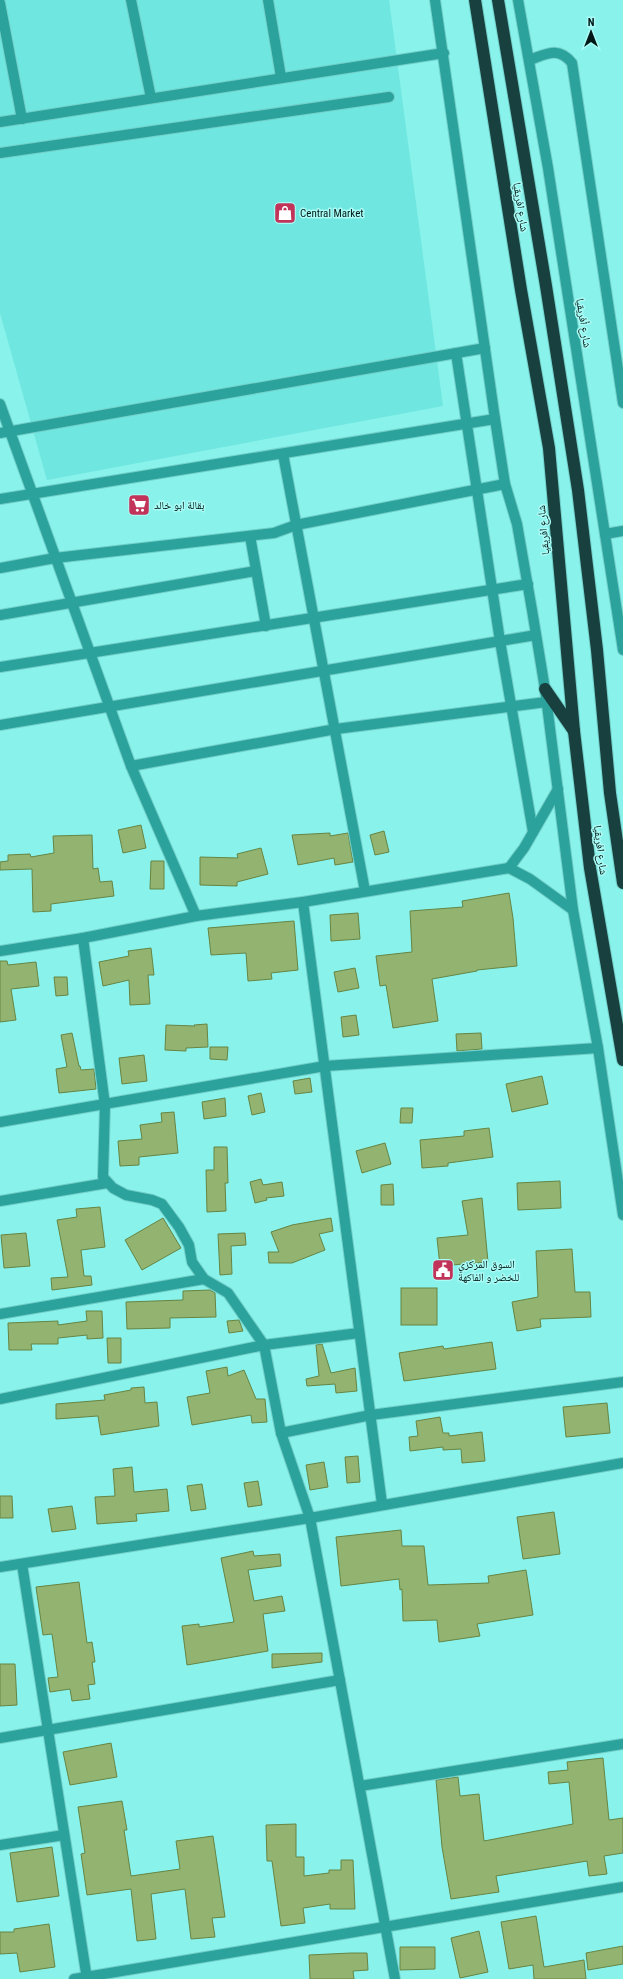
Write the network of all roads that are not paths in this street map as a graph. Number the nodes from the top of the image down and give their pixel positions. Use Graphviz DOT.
graph roads {
  1 [pos="131,0"];
  2 [pos="268,0"];
  3 [pos="435,0"];
  4 [pos="475,0"];
  5 [pos="498,0"];
  6 [pos="518,0"];
  7 [pos="0,3"];
  8 [pos="444,53"];
  9 [pos="529,60"];
  10 [pos="281,77"];
  11 [pos="389,97"];
  12 [pos="151,98"];
  13 [pos="22,119"];
  14 [pos="0,122"];
  15 [pos="0,153"];
  16 [pos="485,348"];
  17 [pos="456,353"];
  18 [pos="623,403"];
  19 [pos="0,404"];
  20 [pos="495,419"];
  21 [pos="468,424"];
  22 [pos="5,432"];
  23 [pos="283,454"];
  24 [pos="505,484"];
  25 [pos="477,489"];
  26 [pos="32,494"];
  27 [pos="0,499"];
  28 [pos="296,525"];
  29 [pos="623,531"];
  30 [pos="605,534"];
  31 [pos="250,536"];
  32 [pos="55,558"];
  33 [pos="0,568"];
  34 [pos="256,571"];
  35 [pos="528,584"];
  36 [pos="492,590"];
  37 [pos="71,603"];
  38 [pos="0,615"];
  39 [pos="313,619"];
  40 [pos="266,626"];
  41 [pos="536,634"];
  42 [pos="500,640"];
  43 [pos="623,650"];
  44 [pos="89,653"];
  45 [pos="0,667"];
  46 [pos="323,671"];
  47 [pos="545,689"];
  48 [pos="546,702"];
  49 [pos="109,707"];
  50 [pos="512,707"];
  51 [pos="0,725"];
  52 [pos="336,729"];
  53 [pos="574,731"];
  54 [pos="131,766"];
  55 [pos="558,789"];
  56 [pos="623,830"];
  57 [pos="533,832"];
  58 [pos="617,843"];
  59 [pos="509,868"];
  60 [pos="623,883"];
  61 [pos="365,891"];
  62 [pos="304,902"];
  63 [pos="573,910"];
  64 [pos="196,916"];
  65 [pos="83,938"];
  66 [pos="0,951"];
  67 [pos="598,1048"];
  68 [pos="623,1060"];
  69 [pos="325,1066"];
  70 [pos="105,1105"];
  71 [pos="0,1122"];
  72 [pos="107,1182"];
  73 [pos="0,1201"];
  74 [pos="623,1216"];
  75 [pos="204,1279"];
  76 [pos="0,1314"];
  77 [pos="359,1333"];
  78 [pos="264,1345"];
  79 [pos="623,1382"];
  80 [pos="0,1398"];
  81 [pos="371,1415"];
  82 [pos="281,1433"];
  83 [pos="623,1463"];
  84 [pos="382,1504"];
  85 [pos="310,1518"];
  86 [pos="22,1564"];
  87 [pos="0,1567"];
  88 [pos="340,1680"];
  89 [pos="48,1730"];
  90 [pos="0,1738"];
  91 [pos="623,1744"];
  92 [pos="360,1786"];
  93 [pos="64,1835"];
  94 [pos="0,1845"];
  95 [pos="623,1887"];
  96 [pos="386,1928"];
  97 [pos="87,1978"];
  98 [pos="74,1979"];
  99 [pos="395,1979"];
  1 -- 12 [label="street"];
  2 -- 10 [label="street"];
  3 -- 8 [label="street"];
  4 -- 53 [label="highway, شارع افريقيا"];
  5 -- 58 [label="highway, شارع افريقيا"];
  6 -- 9 [label="street, شارع أفريقيا"];
  7 -- 13 [label="street"];
  8 -- 10 [label="street"];
  8 -- 16 [label="street"];
  9 -- 18 [label="street"];
  9 -- 30 [label="street, شارع أفريقيا"];
  10 -- 12 [label="street"];
  11 -- 15 [label="street"];
  12 -- 13 [label="street"];
  13 -- 14 [label="street"];
  16 -- 17 [label="street"];
  16 -- 20 [label="street"];
  17 -- 21 [label="street"];
  17 -- 22 [label="street"];
  19 -- 22 [label="street"];
  20 -- 21 [label="street"];
  20 -- 24 [label="street"];
  21 -- 23 [label="street"];
  21 -- 25 [label="street"];
  22 -- 26 [label="street"];
  23 -- 26 [label="street"];
  23 -- 28 [label="street"];
  24 -- 25 [label="street"];
  24 -- 35 [label="street, شارع افريقيا"];
  25 -- 28 [label="street"];
  25 -- 36 [label="street"];
  26 -- 27 [label="street"];
  26 -- 32 [label="street"];
  28 -- 31 [label="street"];
  28 -- 39 [label="street"];
  29 -- 30 [label="street"];
  30 -- 43 [label="street, شارع أفريقيا"];
  31 -- 32 [label="street"];
  31 -- 34 [label="street"];
  32 -- 33 [label="street"];
  32 -- 37 [label="street"];
  34 -- 37 [label="street"];
  34 -- 40 [label="street"];
  35 -- 36 [label="street"];
  35 -- 41 [label="street, شارع افريقيا"];
  36 -- 39 [label="street"];
  36 -- 42 [label="street"];
  37 -- 38 [label="street"];
  37 -- 44 [label="street"];
  39 -- 40 [label="street"];
  39 -- 46 [label="street"];
  40 -- 44 [label="street"];
  41 -- 42 [label="street"];
  41 -- 47 [label="street, شارع افريقيا"];
  42 -- 46 [label="street"];
  42 -- 50 [label="street"];
  44 -- 45 [label="street"];
  44 -- 49 [label="street"];
  46 -- 49 [label="street"];
  46 -- 52 [label="street"];
  47 -- 48 [label="street, شارع افريقيا"];
  47 -- 53 [label="highway"];
  48 -- 50 [label="street"];
  48 -- 55 [label="street, شارع افريقيا"];
  49 -- 51 [label="street"];
  49 -- 54 [label="street"];
  50 -- 52 [label="street"];
  50 -- 57 [label="street"];
  52 -- 54 [label="street"];
  52 -- 61 [label="street"];
  53 -- 68 [label="highway, شارع افريقيا"];
  54 -- 64 [label="street"];
  55 -- 57 [label="street"];
  55 -- 63 [label="street, شارع افريقيا"];
  56 -- 58 [label="highway"];
  57 -- 59 [label="street"];
  58 -- 60 [label="highway, شارع افريقيا"];
  59 -- 61 [label="street"];
  59 -- 63 [label="street"];
  61 -- 62 [label="street"];
  62 -- 64 [label="street"];
  62 -- 69 [label="street"];
  63 -- 67 [label="street, شارع افريقيا"];
  64 -- 65 [label="street"];
  65 -- 66 [label="street"];
  65 -- 70 [label="street"];
  67 -- 69 [label="street"];
  67 -- 74 [label="street, شارع افريقيا"];
  69 -- 70 [label="street"];
  69 -- 77 [label="street"];
  70 -- 71 [label="street"];
  70 -- 72 [label="street"];
  72 -- 73 [label="street"];
  72 -- 75 [label="street"];
  75 -- 76 [label="street"];
  75 -- 78 [label="street"];
  77 -- 78 [label="street"];
  77 -- 81 [label="street"];
  78 -- 80 [label="street"];
  78 -- 82 [label="street"];
  79 -- 81 [label="street"];
  81 -- 82 [label="street"];
  81 -- 84 [label="street"];
  82 -- 85 [label="street"];
  83 -- 84 [label="street"];
  84 -- 85 [label="street"];
  85 -- 86 [label="street"];
  85 -- 88 [label="street"];
  86 -- 87 [label="street"];
  86 -- 89 [label="street"];
  88 -- 89 [label="street"];
  88 -- 92 [label="street"];
  89 -- 90 [label="street"];
  89 -- 93 [label="street"];
  91 -- 92 [label="street"];
  92 -- 96 [label="street"];
  93 -- 94 [label="street"];
  93 -- 97 [label="street"];
  95 -- 96 [label="street"];
  96 -- 97 [label="street"];
  96 -- 99 [label="street"];
  97 -- 98 [label="street"];
}
